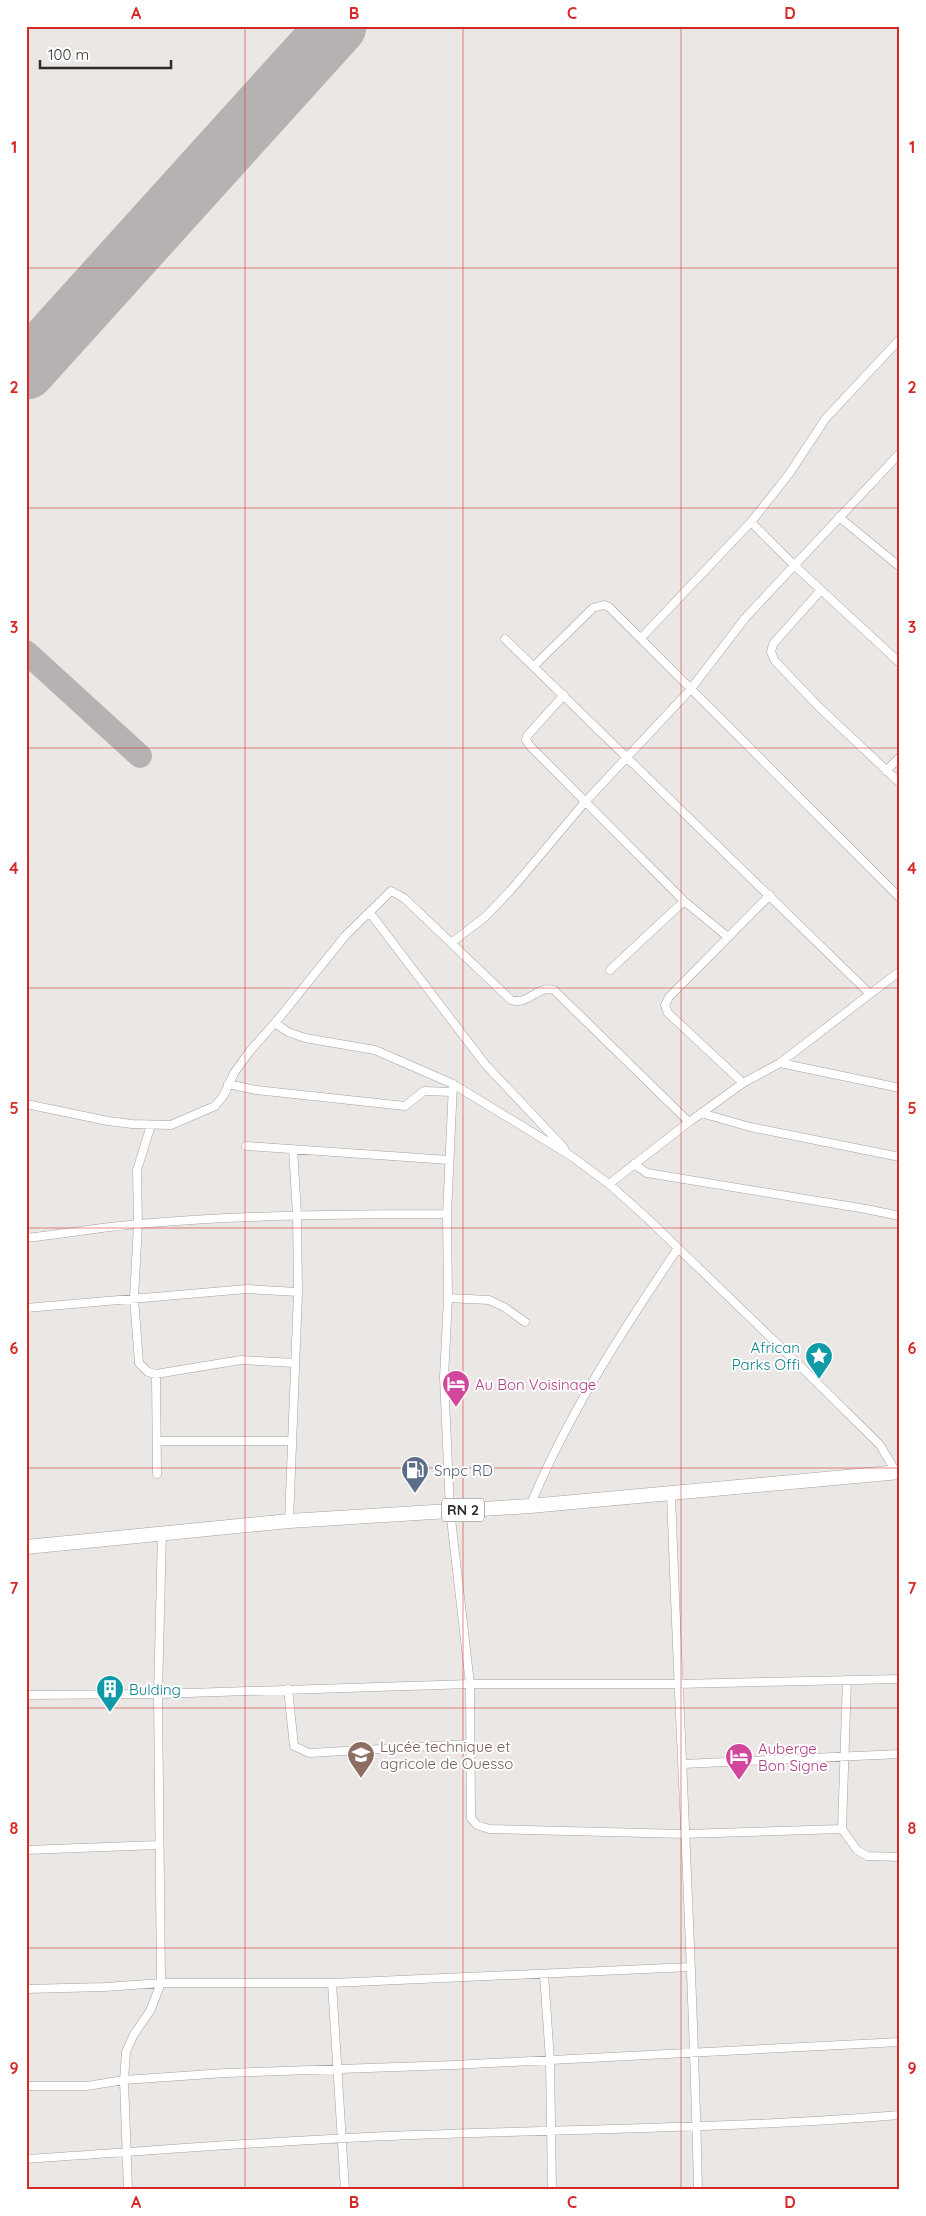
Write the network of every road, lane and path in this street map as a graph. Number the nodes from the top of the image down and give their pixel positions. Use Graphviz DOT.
graph roads {
  1 [pos="900,339"];
  2 [pos="900,453"];
  3 [pos="839,517"];
  4 [pos="752,522"];
  5 [pos="795,566"];
  6 [pos="900,567"];
  7 [pos="821,590"];
  8 [pos="641,638"];
  9 [pos="505,639"];
  10 [pos="900,662"];
  11 [pos="534,666"];
  12 [pos="690,690"];
  13 [pos="564,695"];
  14 [pos="628,757"];
  15 [pos="900,757"];
  16 [pos="886,771"];
  17 [pos="900,783"];
  18 [pos="585,802"];
  19 [pos="770,895"];
  20 [pos="900,898"];
  21 [pos="684,902"];
  22 [pos="370,913"];
  23 [pos="728,936"];
  24 [pos="451,943"];
  25 [pos="610,970"];
  26 [pos="900,971"];
  27 [pos="869,993"];
  28 [pos="275,1024"];
  29 [pos="780,1062"];
  30 [pos="743,1083"];
  31 [pos="228,1084"];
  32 [pos="452,1088"];
  33 [pos="900,1088"];
  34 [pos="26,1104"];
  35 [pos="701,1113"];
  36 [pos="689,1122"];
  37 [pos="151,1125"];
  38 [pos="246,1146"];
  39 [pos="293,1149"];
  40 [pos="571,1156"];
  41 [pos="900,1157"];
  42 [pos="449,1160"];
  43 [pos="634,1164"];
  44 [pos="609,1184"];
  45 [pos="297,1214"];
  46 [pos="446,1214"];
  47 [pos="900,1216"];
  48 [pos="138,1224"];
  49 [pos="26,1238"];
  50 [pos="678,1248"];
  51 [pos="298,1292"];
  52 [pos="134,1298"];
  53 [pos="448,1298"];
  54 [pos="26,1308"];
  55 [pos="525,1322"];
  56 [pos="294,1363"];
  57 [pos="156,1374"];
  58 [pos="157,1441"];
  59 [pos="290,1441"];
  60 [pos="898,1472"];
  61 [pos="157,1474"];
  62 [pos="670,1492"];
  63 [pos="530,1506"];
  64 [pos="450,1510"];
  65 [pos="288,1521"];
  66 [pos="162,1532"];
  67 [pos="26,1547"];
  68 [pos="900,1679"];
  69 [pos="847,1680"];
  70 [pos="470,1684"];
  71 [pos="677,1684"];
  72 [pos="288,1689"];
  73 [pos="158,1694"];
  74 [pos="26,1695"];
  75 [pos="470,1744"];
  76 [pos="900,1754"];
  77 [pos="845,1756"];
  78 [pos="683,1764"];
  79 [pos="842,1829"];
  80 [pos="684,1834"];
  81 [pos="159,1845"];
  82 [pos="26,1850"];
  83 [pos="900,1857"];
  84 [pos="690,1967"];
  85 [pos="544,1974"];
  86 [pos="332,1983"];
  87 [pos="161,1984"];
  88 [pos="26,1989"];
  89 [pos="900,2042"];
  90 [pos="694,2051"];
  91 [pos="550,2060"];
  92 [pos="338,2070"];
  93 [pos="124,2080"];
  94 [pos="26,2086"];
  95 [pos="900,2115"];
  96 [pos="697,2126"];
  97 [pos="552,2131"];
  98 [pos="342,2139"];
  99 [pos="126,2152"];
  100 [pos="26,2159"];
  101 [pos="128,2190"];
  102 [pos="345,2190"];
  103 [pos="552,2190"];
  104 [pos="698,2190"];
  1 -- 4 [label="street"];
  2 -- 3 [label="street"];
  3 -- 5 [label="street"];
  3 -- 6 [label="street"];
  4 -- 5 [label="street"];
  4 -- 8 [label="street"];
  5 -- 7 [label="street"];
  5 -- 12 [label="street"];
  7 -- 10 [label="street"];
  7 -- 16 [label="street"];
  8 -- 11 [label="street"];
  8 -- 12 [label="street"];
  9 -- 11 [label="street"];
  11 -- 13 [label="street"];
  12 -- 14 [label="street"];
  12 -- 20 [label="street"];
  13 -- 14 [label="street"];
  13 -- 18 [label="street"];
  14 -- 18 [label="street"];
  14 -- 19 [label="street"];
  15 -- 16 [label="street"];
  16 -- 17 [label="street"];
  18 -- 21 [label="street"];
  18 -- 24 [label="street"];
  19 -- 23 [label="street"];
  19 -- 27 [label="street"];
  21 -- 23 [label="street"];
  21 -- 25 [label="street"];
  22 -- 24 [label="street"];
  22 -- 28 [label="street"];
  22 -- 40 [label="street"];
  23 -- 30 [label="street"];
  24 -- 36 [label="street"];
  26 -- 27 [label="street"];
  27 -- 29 [label="street"];
  28 -- 31 [label="street"];
  28 -- 32 [label="street"];
  29 -- 30 [label="street"];
  29 -- 33 [label="street"];
  30 -- 35 [label="street"];
  31 -- 32 [label="street"];
  31 -- 37 [label="street"];
  32 -- 40 [label="street"];
  32 -- 42 [label="street"];
  34 -- 37 [label="street"];
  35 -- 36 [label="street"];
  35 -- 41 [label="street"];
  36 -- 43 [label="street"];
  37 -- 48 [label="street"];
  38 -- 39 [label="street"];
  39 -- 42 [label="street"];
  39 -- 45 [label="street"];
  40 -- 44 [label="street"];
  42 -- 46 [label="street"];
  43 -- 44 [label="street"];
  43 -- 47 [label="street"];
  44 -- 50 [label="street"];
  45 -- 46 [label="street"];
  45 -- 48 [label="street"];
  45 -- 51 [label="street"];
  46 -- 53 [label="street"];
  48 -- 49 [label="street"];
  48 -- 52 [label="street"];
  50 -- 60 [label="street"];
  50 -- 63 [label="street"];
  51 -- 52 [label="street"];
  51 -- 56 [label="street"];
  52 -- 54 [label="street"];
  52 -- 57 [label="street"];
  53 -- 55 [label="street"];
  53 -- 64 [label="street"];
  56 -- 57 [label="street"];
  56 -- 59 [label="street"];
  57 -- 58 [label="street"];
  58 -- 59 [label="street"];
  58 -- 61 [label="street"];
  59 -- 65 [label="street"];
  60 -- 62 [label="highway, RN 2"];
  62 -- 63 [label="highway, RN 2"];
  62 -- 71 [label="street"];
  63 -- 64 [label="highway, RN 2"];
  64 -- 65 [label="highway, RN 2"];
  64 -- 70 [label="street"];
  65 -- 66 [label="highway, RN 2"];
  66 -- 67 [label="highway, RN 2"];
  66 -- 73 [label="street"];
  68 -- 69 [label="street"];
  69 -- 71 [label="street"];
  69 -- 77 [label="street"];
  70 -- 71 [label="street"];
  70 -- 72 [label="street"];
  70 -- 75 [label="street"];
  71 -- 78 [label="street"];
  72 -- 73 [label="street"];
  72 -- 75 [label="street"];
  73 -- 74 [label="street"];
  73 -- 81 [label="street"];
  75 -- 80 [label="street"];
  76 -- 77 [label="street"];
  77 -- 78 [label="street"];
  77 -- 79 [label="street"];
  78 -- 80 [label="street"];
  79 -- 80 [label="street"];
  79 -- 83 [label="street"];
  80 -- 84 [label="street"];
  81 -- 82 [label="street"];
  81 -- 87 [label="street"];
  84 -- 85 [label="street"];
  84 -- 90 [label="street"];
  85 -- 86 [label="street"];
  85 -- 91 [label="street"];
  86 -- 87 [label="street"];
  86 -- 92 [label="street"];
  87 -- 88 [label="street"];
  87 -- 93 [label="street"];
  89 -- 90 [label="street"];
  90 -- 91 [label="street"];
  90 -- 96 [label="street"];
  91 -- 92 [label="street"];
  91 -- 97 [label="street"];
  92 -- 93 [label="street"];
  92 -- 98 [label="street"];
  93 -- 94 [label="street"];
  93 -- 99 [label="street"];
  95 -- 96 [label="street"];
  96 -- 97 [label="street"];
  96 -- 104 [label="street"];
  97 -- 98 [label="street"];
  97 -- 103 [label="street"];
  98 -- 99 [label="street"];
  98 -- 102 [label="street"];
  99 -- 100 [label="street"];
  99 -- 101 [label="street"];
}
